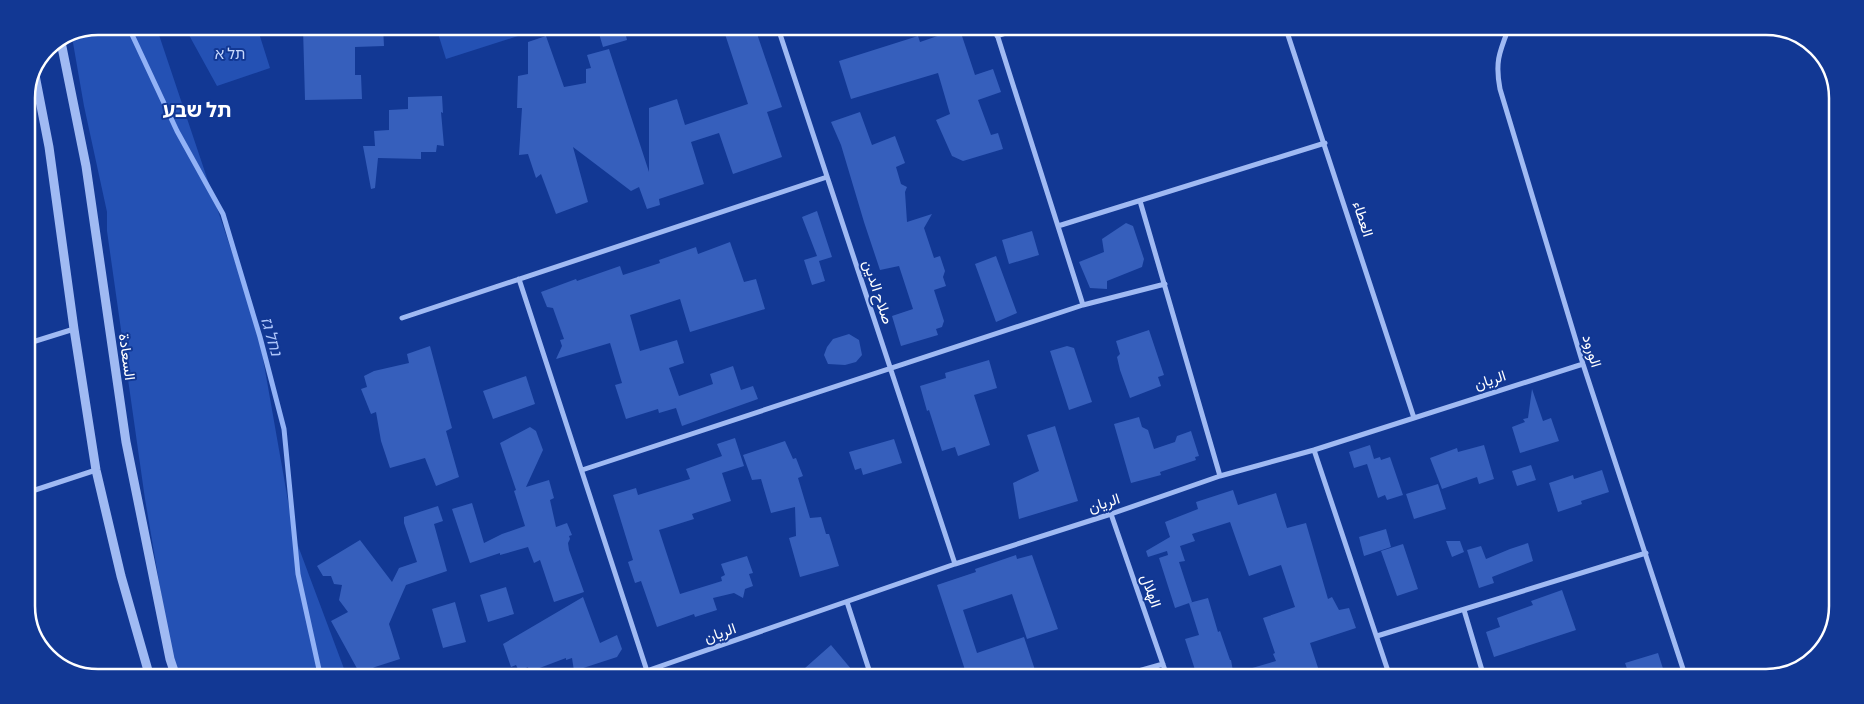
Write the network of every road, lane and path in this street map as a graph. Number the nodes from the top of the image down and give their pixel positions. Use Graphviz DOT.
graph roads {
  1 [pos="780,35"];
  2 [pos="1000,35"];
  3 [pos="1288,35"];
  4 [pos="1506,35"];
  5 [pos="997,36"];
  6 [pos="62,47"];
  7 [pos="37,84"];
  8 [pos="1325,144"];
  9 [pos="827,177"];
  10 [pos="1140,201"];
  11 [pos="1058,226"];
  12 [pos="519,279"];
  13 [pos="1165,284"];
  14 [pos="1083,306"];
  15 [pos="402,318"];
  16 [pos="74,329"];
  17 [pos="35,341"];
  18 [pos="1583,364"];
  19 [pos="890,369"];
  20 [pos="1414,418"];
  21 [pos="1314,450"];
  22 [pos="96,470"];
  23 [pos="582,470"];
  24 [pos="1220,476"];
  25 [pos="35,490"];
  26 [pos="1111,514"];
  27 [pos="1646,553"];
  28 [pos="955,564"];
  29 [pos="847,602"];
  30 [pos="1464,610"];
  31 [pos="1377,636"];
  32 [pos="1163,664"];
  33 [pos="148,669"];
  34 [pos="173,669"];
  35 [pos="646,669"];
  36 [pos="653,669"];
  37 [pos="869,669"];
  38 [pos="1146,669"];
  39 [pos="1165,669"];
  40 [pos="1387,669"];
  41 [pos="1482,669"];
  42 [pos="1683,669"];
  1 -- 9 [label="street, صلاح الدين"];
  2 -- 5 [label="street"];
  3 -- 8 [label="street, العطاء"];
  4 -- 18 [label="street, الورود"];
  5 -- 11 [label="street"];
  6 -- 34 [label="street, السعادة"];
  7 -- 16 [label="street"];
  8 -- 10 [label="street"];
  8 -- 20 [label="street, العطاء"];
  9 -- 12 [label="street"];
  9 -- 19 [label="street, صلاح الدين"];
  10 -- 11 [label="street"];
  10 -- 13 [label="street"];
  11 -- 14 [label="street"];
  12 -- 15 [label="street"];
  12 -- 23 [label="street"];
  13 -- 14 [label="street"];
  13 -- 24 [label="street"];
  14 -- 19 [label="street"];
  16 -- 17 [label="street"];
  16 -- 22 [label="street"];
  18 -- 20 [label="street, الريان"];
  18 -- 27 [label="street, الورود"];
  19 -- 23 [label="street"];
  19 -- 28 [label="street, صلاح الدين"];
  20 -- 21 [label="street, الريان"];
  21 -- 24 [label="street, الريان"];
  21 -- 31 [label="street"];
  22 -- 25 [label="street"];
  22 -- 33 [label="street"];
  23 -- 35 [label="street"];
  24 -- 26 [label="street, الريان"];
  26 -- 28 [label="street, الريان"];
  26 -- 32 [label="street, الهلال"];
  27 -- 30 [label="street"];
  27 -- 42 [label="street, الورود"];
  28 -- 29 [label="street, الريان"];
  29 -- 36 [label="street, الريان"];
  29 -- 37 [label="street"];
  30 -- 31 [label="street"];
  30 -- 41 [label="street"];
  31 -- 40 [label="street"];
  32 -- 38 [label="street"];
  32 -- 39 [label="street, الهلال"];
}
